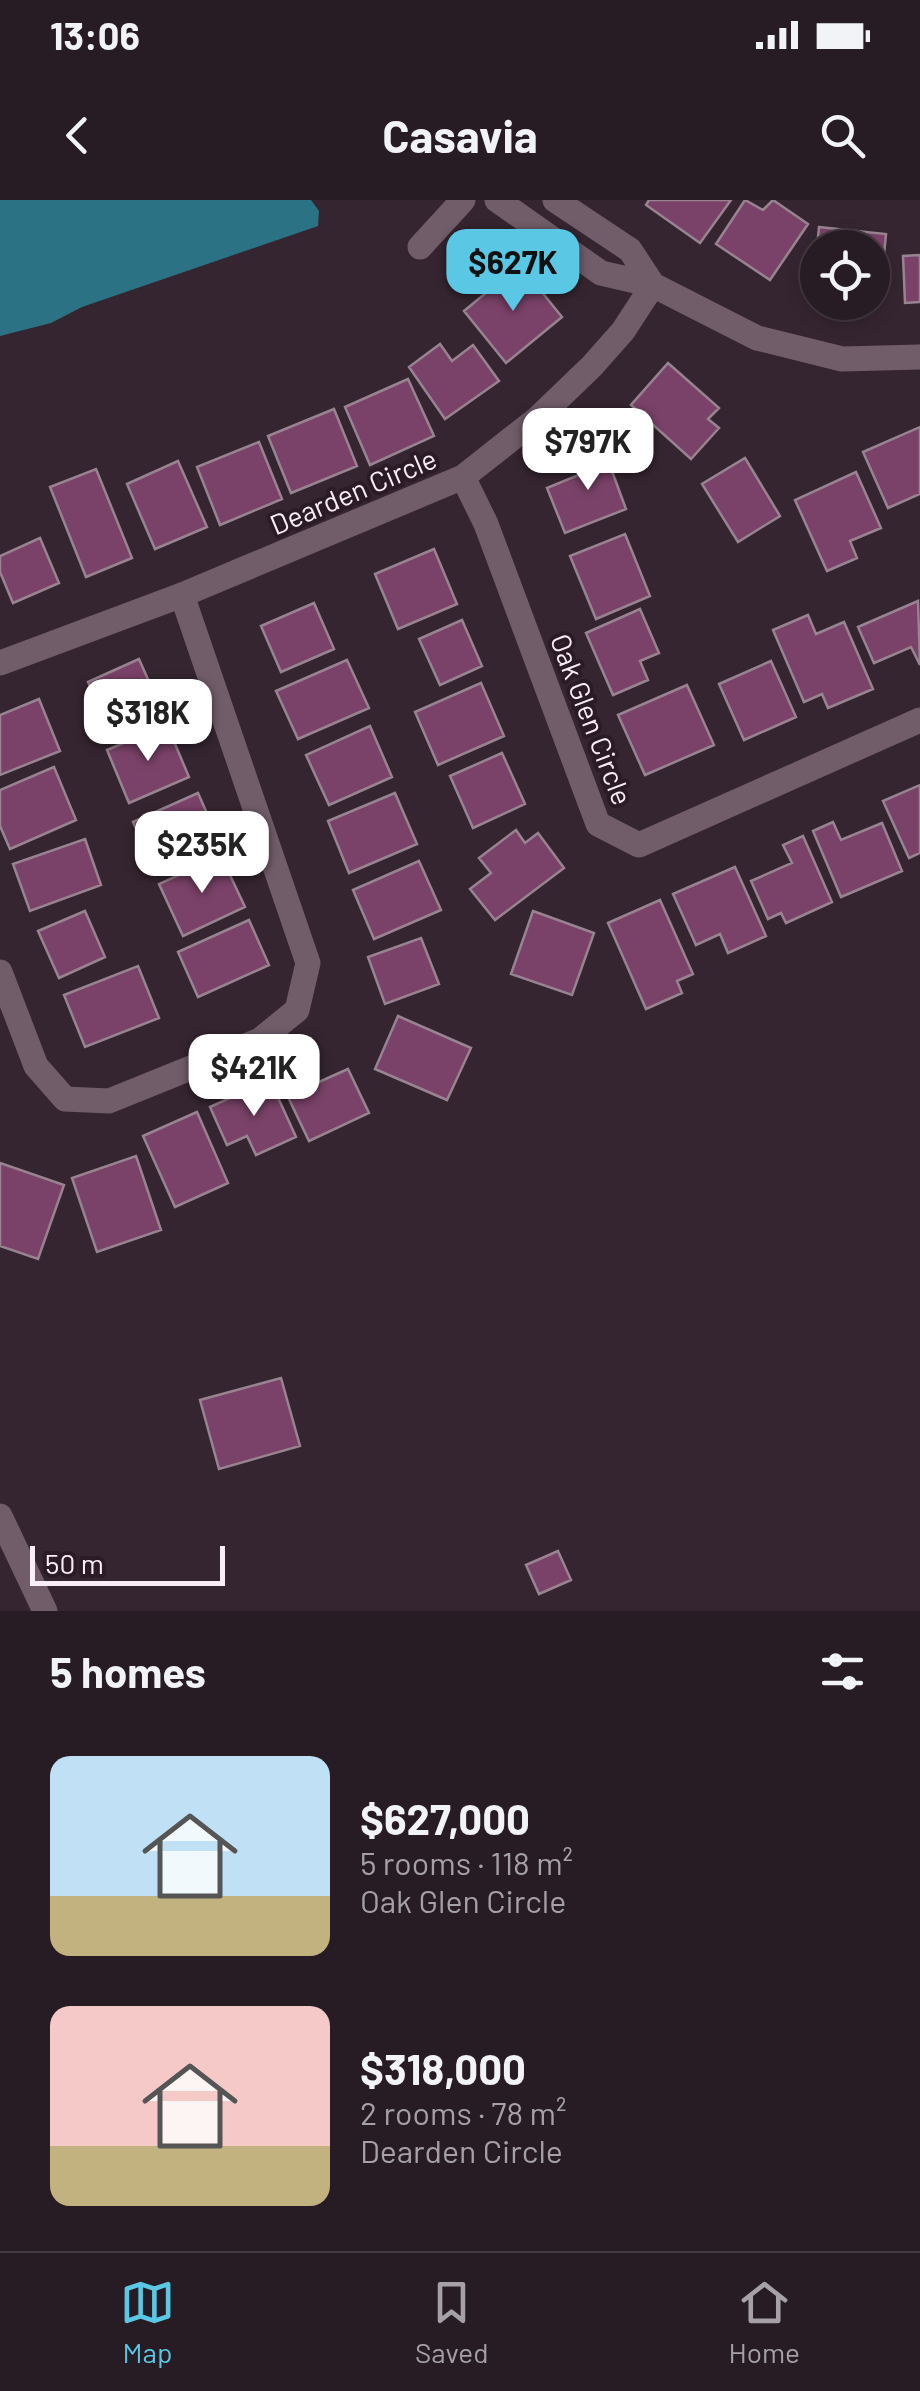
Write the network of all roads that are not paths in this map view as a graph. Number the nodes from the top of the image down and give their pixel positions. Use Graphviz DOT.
graph roads {
  1 [pos="463,200"];
  2 [pos="498,200"];
  3 [pos="555,200"];
  4 [pos="420,247"];
  5 [pos="652,285"];
  6 [pos="920,357"];
  7 [pos="463,477"];
  8 [pos="182,595"];
  9 [pos="0,663"];
  10 [pos="920,720"];
  11 [pos="0,972"];
  12 [pos="0,1516"];
  13 [pos="46,1611"];
  1 -- 4 [label="street"];
  2 -- 5 [label="street"];
  3 -- 5 [label="street"];
  5 -- 6 [label="street"];
  5 -- 7 [label="street, Dearden Circle"];
  7 -- 8 [label="street, Dearden Circle"];
  7 -- 10 [label="street, Oak Glen Circle"];
  8 -- 9 [label="street, Dearden Circle"];
  8 -- 11 [label="street"];
  12 -- 13 [label="street"];
}
